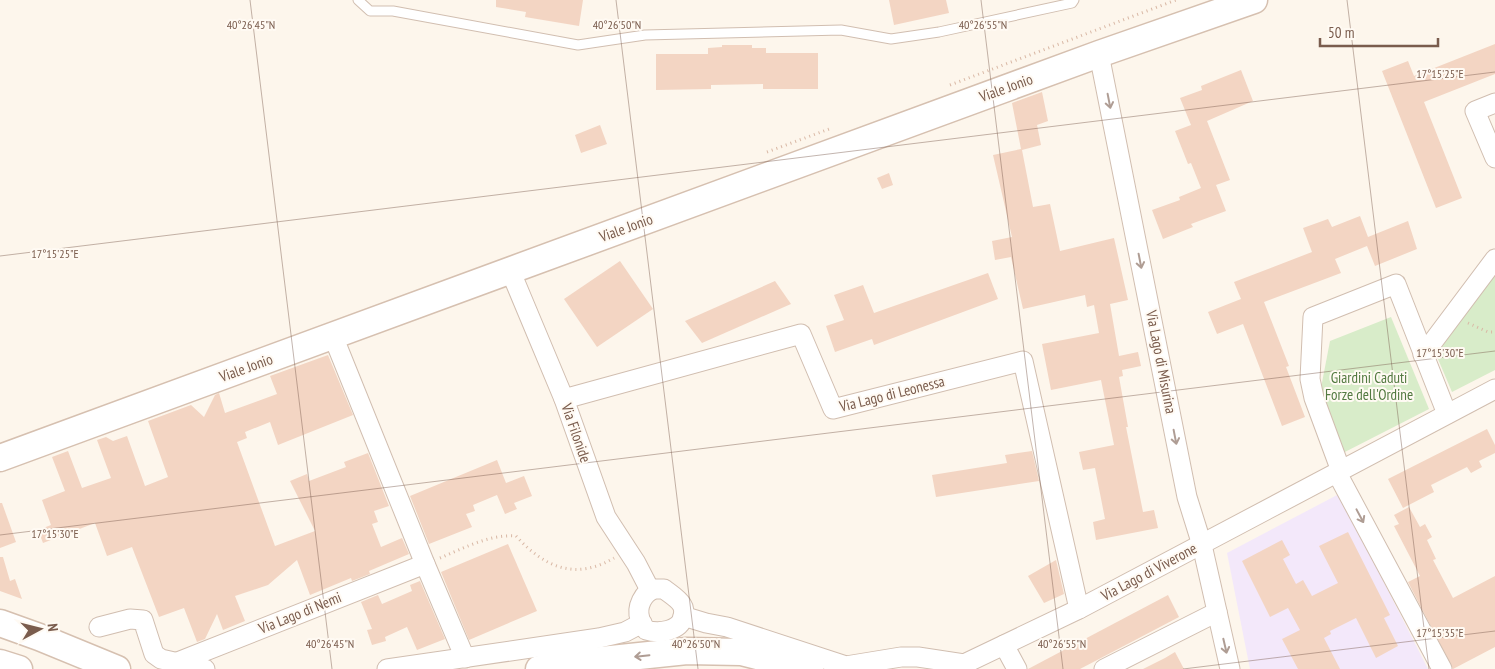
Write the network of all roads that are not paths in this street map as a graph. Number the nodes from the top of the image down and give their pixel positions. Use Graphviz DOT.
graph roads {
  1 [pos="358,0"];
  2 [pos="1074,0"];
  3 [pos="1209,0"];
  4 [pos="1254,0"];
  5 [pos="1099,54"];
  6 [pos="1495,103"];
  7 [pos="1495,158"];
  8 [pos="1495,260"];
  9 [pos="510,270"];
  10 [pos="333,336"];
  11 [pos="1423,354"];
  12 [pos="1495,389"];
  13 [pos="564,399"];
  14 [pos="1448,414"];
  15 [pos="0,442"];
  16 [pos="0,458"];
  17 [pos="1339,472"];
  18 [pos="1202,545"];
  19 [pos="425,564"];
  20 [pos="650,590"];
  21 [pos="1079,609"];
  22 [pos="1217,612"];
  23 [pos="683,616"];
  24 [pos="0,623"];
  25 [pos="642,623"];
  26 [pos="99,627"];
  27 [pos="599,638"];
  28 [pos="1004,645"];
  29 [pos="465,658"];
  30 [pos="0,663"];
  31 [pos="175,663"];
  32 [pos="573,663"];
  33 [pos="937,664"];
  34 [pos="964,666"];
  35 [pos="18,669"];
  36 [pos="117,669"];
  37 [pos="205,669"];
  38 [pos="387,669"];
  39 [pos="539,669"];
  40 [pos="810,669"];
  41 [pos="1017,669"];
  42 [pos="1104,669"];
  43 [pos="1230,669"];
  44 [pos="1442,669"];
  1 -- 2 [label="lane"];
  3 -- 15 [label="main road, Viale Jonio"];
  4 -- 5 [label="main road, Viale Jonio"];
  5 -- 9 [label="main road, Viale Jonio"];
  5 -- 18 [label="street, Via Lago di Misurina, one-way"];
  6 -- 7 [label="street"];
  8 -- 11 [label="street"];
  9 -- 10 [label="main road, Viale Jonio"];
  9 -- 13 [label="street, Via Filonide"];
  10 -- 16 [label="main road, Viale Jonio"];
  10 -- 19 [label="street"];
  11 -- 14 [label="street"];
  11 -- 17 [label="street"];
  12 -- 14 [label="street, Via Lago di Viverone"];
  13 -- 20 [label="street, Via Filonide"];
  13 -- 21 [label="street, Via Lago di Leonessa"];
  14 -- 17 [label="street, Via Lago di Viverone"];
  17 -- 18 [label="street, Via Lago di Viverone"];
  17 -- 44 [label="street, one-way"];
  18 -- 21 [label="street, Via Lago di Viverone"];
  18 -- 22 [label="street, Via Lago di Misurina"];
  19 -- 29 [label="street"];
  19 -- 31 [label="street, Via Lago di Nemi"];
  20 -- 23 [label="street"];
  20 -- 25 [label="street"];
  21 -- 28 [label="street, Via Lago di Viverone"];
  22 -- 42 [label="street"];
  22 -- 43 [label="street, Via Lago di Misurina, one-way"];
  23 -- 25 [label="street"];
  23 -- 33 [label="street"];
  24 -- 36 [label="main road"];
  25 -- 27 [label="street"];
  26 -- 31 [label="street"];
  27 -- 29 [label="street"];
  27 -- 32 [label="street"];
  28 -- 34 [label="street, Via Lago di Viverone"];
  28 -- 41 [label="street"];
  29 -- 38 [label="street"];
  30 -- 35 [label="main road"];
  31 -- 37 [label="street"];
  32 -- 39 [label="main road"];
  40 -- 32 [label="main road, one-way"];
  33 -- 34 [label="street"];
}
